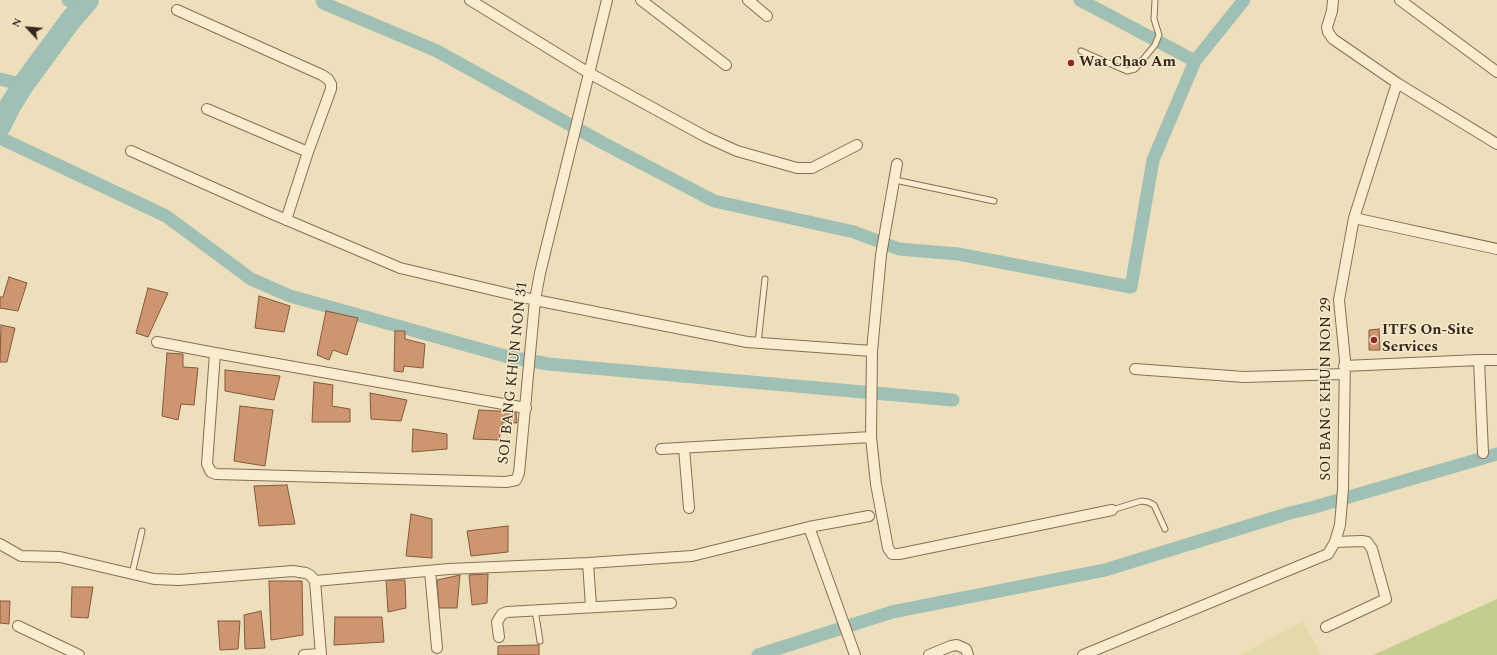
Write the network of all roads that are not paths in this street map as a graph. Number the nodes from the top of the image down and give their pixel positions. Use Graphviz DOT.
graph roads {
  1 [pos="470,0"];
  2 [pos="608,0"];
  3 [pos="641,0"];
  4 [pos="748,0"];
  5 [pos="1155,0"];
  6 [pos="1333,0"];
  7 [pos="1400,0"];
  8 [pos="177,10"];
  9 [pos="767,16"];
  10 [pos="1081,51"];
  11 [pos="726,65"];
  12 [pos="1497,72"];
  13 [pos="589,73"];
  14 [pos="1397,83"];
  15 [pos="207,109"];
  16 [pos="1497,144"];
  17 [pos="857,145"];
  18 [pos="131,151"];
  19 [pos="308,152"];
  20 [pos="897,164"];
  21 [pos="895,180"];
  22 [pos="994,201"];
  23 [pos="1354,218"];
  24 [pos="286,220"];
  25 [pos="1497,249"];
  26 [pos="765,280"];
  27 [pos="535,300"];
  28 [pos="157,342"];
  29 [pos="758,343"];
  30 [pos="872,351"];
  31 [pos="214,353"];
  32 [pos="1479,360"];
  33 [pos="1497,360"];
  34 [pos="1135,369"];
  35 [pos="1344,370"];
  36 [pos="526,408"];
  37 [pos="871,437"];
  38 [pos="684,448"];
  39 [pos="661,449"];
  40 [pos="1483,453"];
  41 [pos="689,508"];
  42 [pos="1112,510"];
  43 [pos="869,516"];
  44 [pos="809,527"];
  45 [pos="1165,529"];
  46 [pos="142,531"];
  47 [pos="1335,542"];
  48 [pos="0,544"];
  49 [pos="588,563"];
  50 [pos="430,571"];
  51 [pos="132,574"];
  52 [pos="315,581"];
  53 [pos="671,603"];
  54 [pos="591,606"];
  55 [pos="535,610"];
  56 [pos="18,626"];
  57 [pos="1326,627"];
  58 [pos="499,637"];
  59 [pos="540,641"];
  60 [pos="437,648"];
  61 [pos="321,654"];
  62 [pos="79,655"];
  63 [pos="304,655"];
  64 [pos="855,655"];
  65 [pos="929,655"];
  66 [pos="968,655"];
  67 [pos="1083,655"];
  1 -- 13 [label="street"];
  2 -- 13 [label="street, SOI BANG KHUN NON 31"];
  3 -- 11 [label="street"];
  4 -- 9 [label="street"];
  5 -- 10 [label="lane"];
  6 -- 14 [label="street"];
  7 -- 12 [label="street"];
  8 -- 19 [label="street"];
  13 -- 17 [label="street"];
  13 -- 27 [label="street, SOI BANG KHUN NON 31"];
  14 -- 16 [label="street"];
  14 -- 23 [label="street, SOI BANG KHUN NON 29"];
  15 -- 19 [label="street"];
  18 -- 24 [label="street"];
  19 -- 24 [label="street"];
  20 -- 21 [label="street"];
  21 -- 22 [label="lane"];
  21 -- 30 [label="street"];
  23 -- 25 [label="street"];
  23 -- 35 [label="street, SOI BANG KHUN NON 29"];
  24 -- 27 [label="street"];
  26 -- 29 [label="lane"];
  27 -- 29 [label="street"];
  27 -- 36 [label="street, SOI BANG KHUN NON 31"];
  28 -- 31 [label="street"];
  29 -- 30 [label="street"];
  30 -- 37 [label="street"];
  31 -- 36 [label="street"];
  31 -- 36 [label="street, SOI BANG KHUN NON 31"];
  32 -- 33 [label="street"];
  32 -- 35 [label="street"];
  32 -- 40 [label="street"];
  34 -- 35 [label="street"];
  35 -- 47 [label="street, SOI BANG KHUN NON 29"];
  37 -- 38 [label="street"];
  37 -- 42 [label="street"];
  38 -- 39 [label="street"];
  38 -- 41 [label="street"];
  42 -- 45 [label="lane"];
  43 -- 44 [label="street"];
  44 -- 49 [label="street"];
  44 -- 64 [label="street"];
  46 -- 51 [label="lane"];
  47 -- 57 [label="street"];
  47 -- 67 [label="street, SOI BANG KHUN NON 29"];
  48 -- 51 [label="street"];
  49 -- 50 [label="street"];
  49 -- 54 [label="street"];
  50 -- 52 [label="street"];
  50 -- 60 [label="street"];
  51 -- 52 [label="street"];
  52 -- 61 [label="street"];
  53 -- 54 [label="street"];
  54 -- 55 [label="street"];
  55 -- 58 [label="street"];
  55 -- 59 [label="lane"];
  56 -- 62 [label="street"];
  61 -- 63 [label="street"];
  65 -- 66 [label="street"];
}
